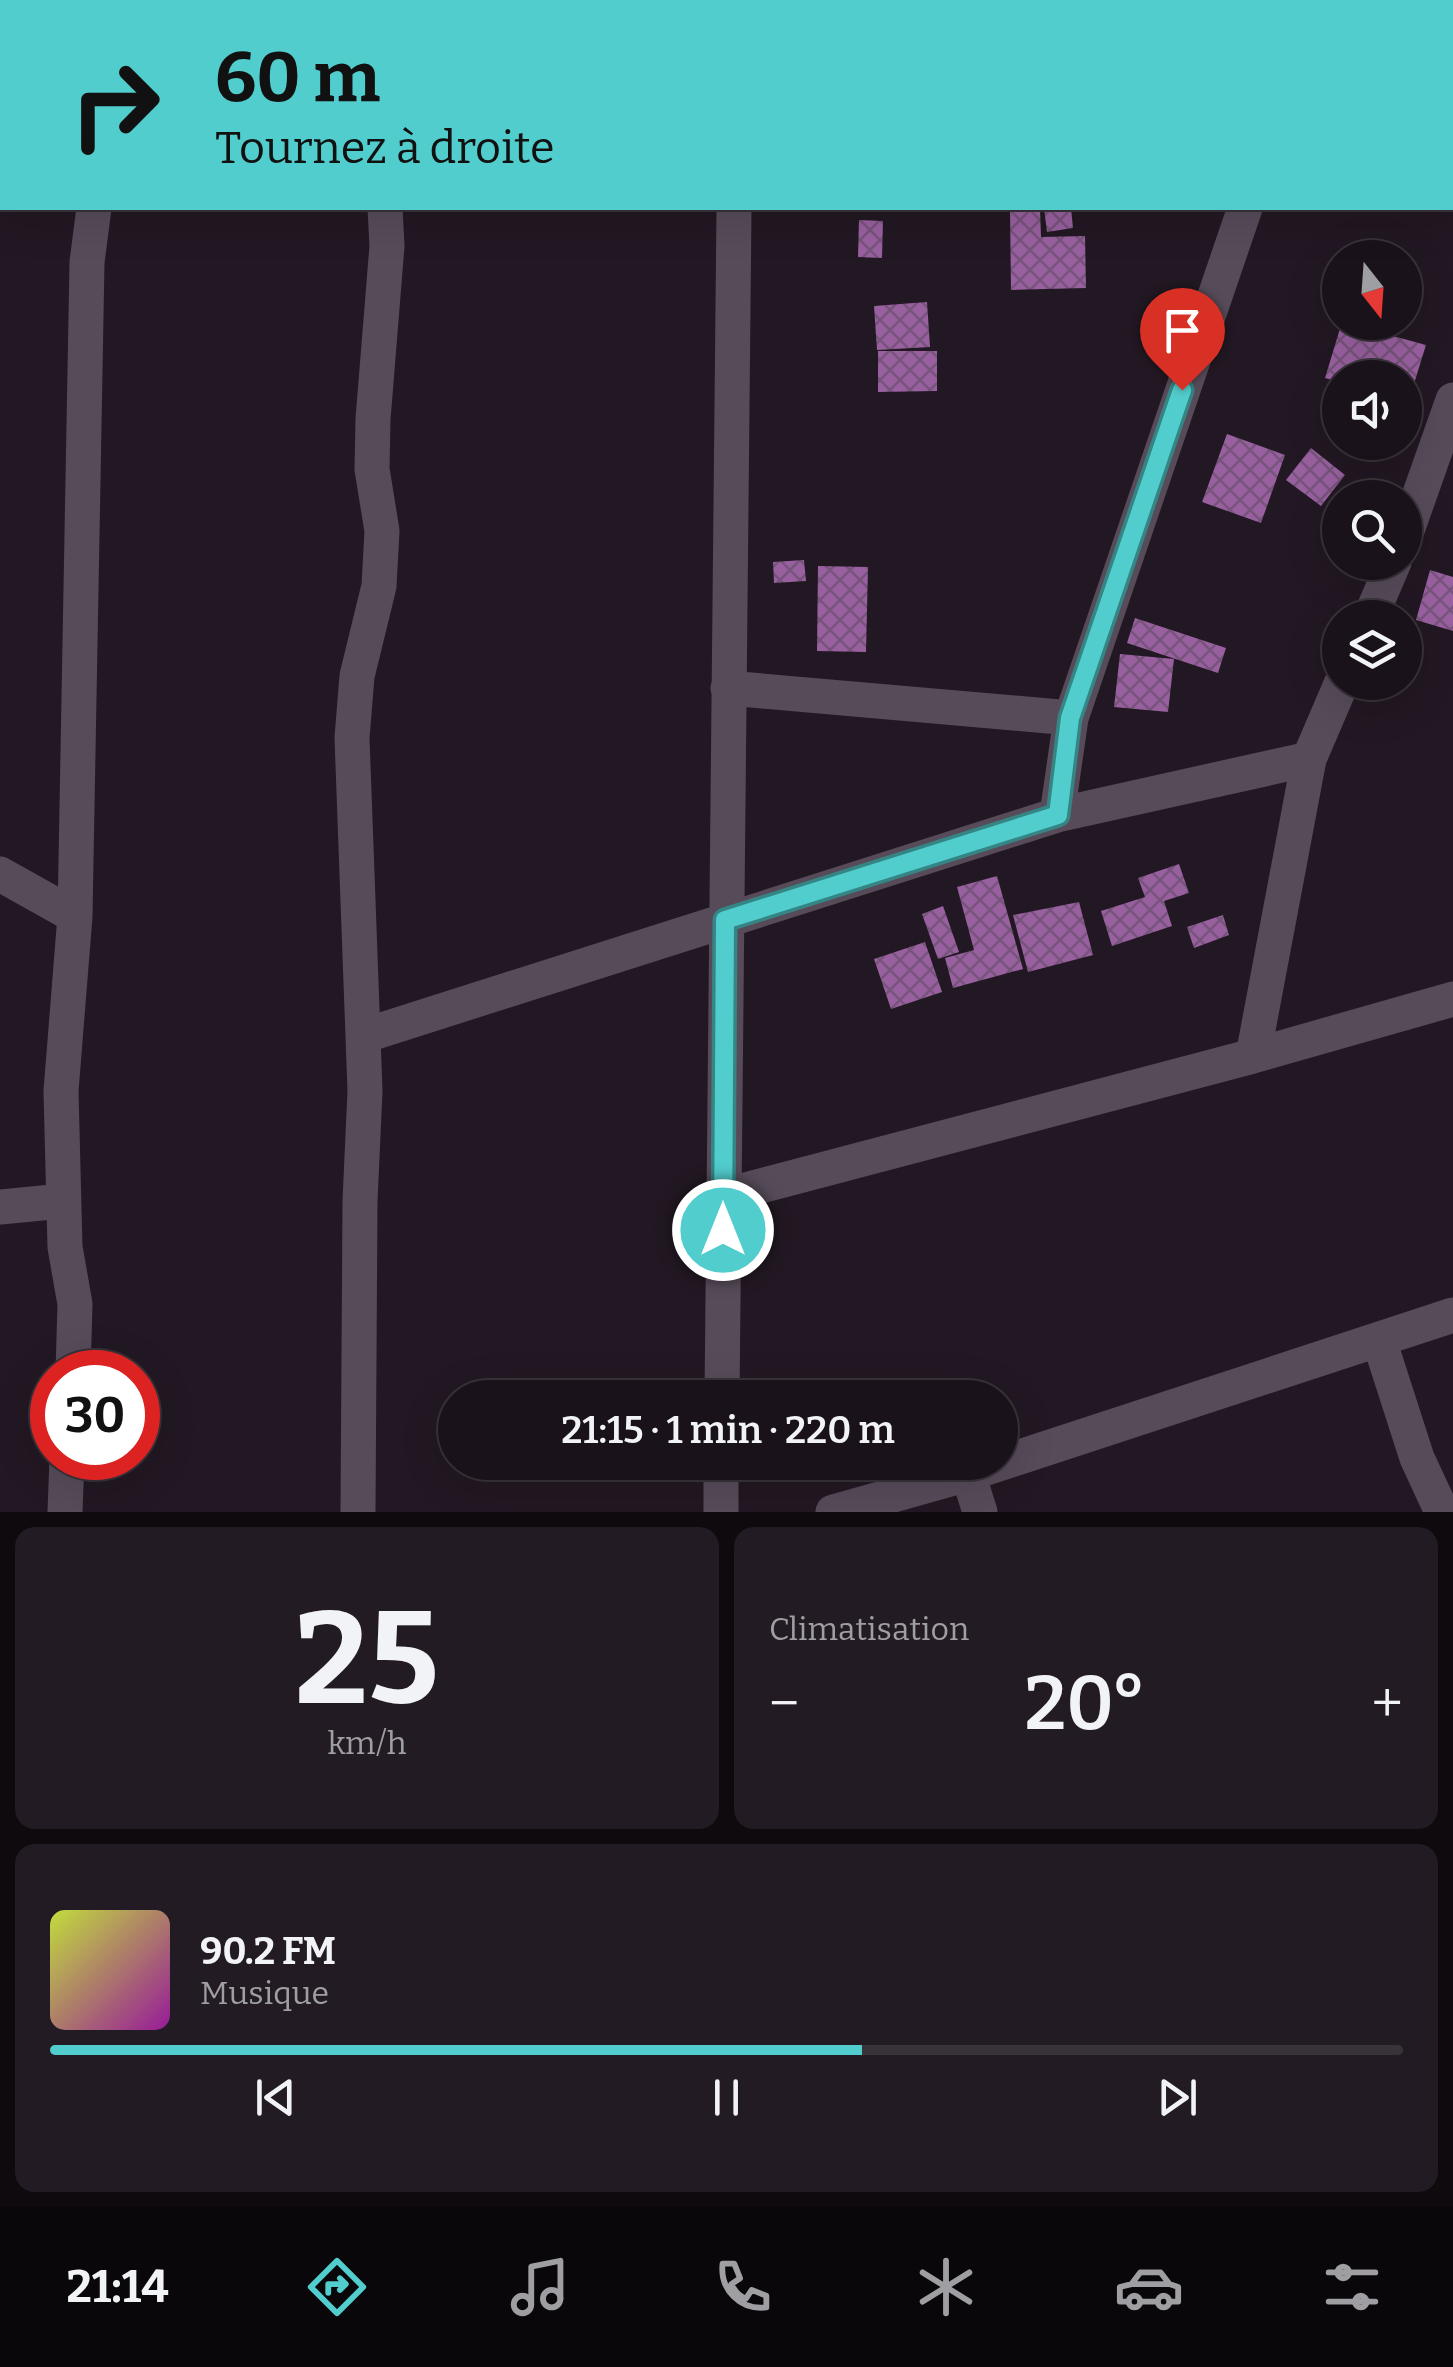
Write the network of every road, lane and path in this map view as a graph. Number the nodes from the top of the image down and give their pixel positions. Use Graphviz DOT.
graph roads {
  1 [pos="94,210"];
  2 [pos="385,210"];
  3 [pos="734,210"];
  4 [pos="1244,210"];
  5 [pos="1453,400"];
  6 [pos="1422,488"];
  7 [pos="728,688"];
  8 [pos="1334,700"];
  9 [pos="1070,718"];
  10 [pos="1309,759"];
  11 [pos="1058,815"];
  12 [pos="0,874"];
  13 [pos="75,916"];
  14 [pos="725,920"];
  15 [pos="1453,999"];
  16 [pos="363,1036"];
  17 [pos="1254,1056"];
  18 [pos="723,1196"];
  19 [pos="62,1200"];
  20 [pos="0,1207"];
  21 [pos="1453,1315"];
  22 [pos="1379,1340"];
  23 [pos="74,1350"];
  24 [pos="722,1380"];
  25 [pos="1018,1458"];
  26 [pos="66,1480"];
  27 [pos="721,1480"];
  28 [pos="947,1480"];
  29 [pos="970,1480"];
  30 [pos="65,1512"];
  31 [pos="358,1512"];
  32 [pos="721,1512"];
  33 [pos="833,1512"];
  34 [pos="980,1512"];
  35 [pos="1442,1512"];
  1 -- 13 [label="street"];
  2 -- 16 [label="street"];
  3 -- 7 [label="street"];
  4 -- 9 [label="street"];
  5 -- 6 [label="street"];
  7 -- 9 [label="street"];
  7 -- 14 [label="street"];
  8 -- 10 [label="street"];
  9 -- 11 [label="street"];
  10 -- 11 [label="street"];
  10 -- 17 [label="street"];
  11 -- 14 [label="street"];
  12 -- 13 [label="street"];
  13 -- 19 [label="street"];
  14 -- 16 [label="street"];
  14 -- 18 [label="street"];
  15 -- 17 [label="street"];
  16 -- 31 [label="street"];
  17 -- 18 [label="street"];
  18 -- 24 [label="street"];
  19 -- 20 [label="street"];
  19 -- 23 [label="street"];
  21 -- 22 [label="street"];
  22 -- 25 [label="street"];
  22 -- 35 [label="street"];
  26 -- 30 [label="street"];
  27 -- 32 [label="street"];
  28 -- 33 [label="street"];
  29 -- 34 [label="street"];
}
